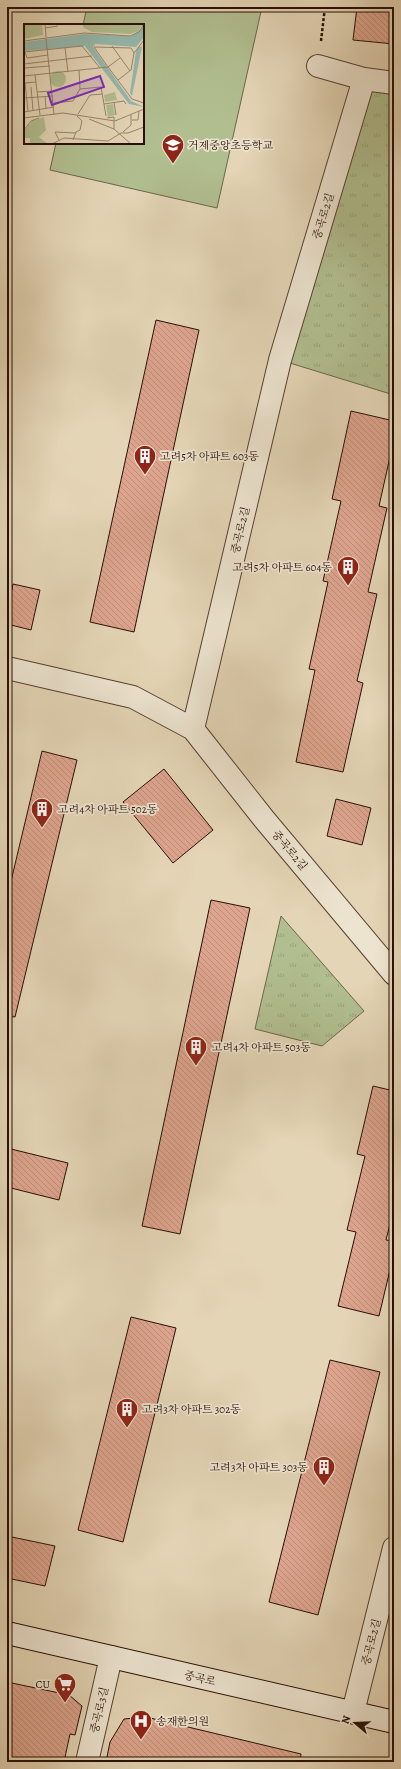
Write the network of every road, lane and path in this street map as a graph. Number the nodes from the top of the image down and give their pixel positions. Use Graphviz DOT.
graph roads {
  1 [pos="325,7"];
  2 [pos="318,66"];
  3 [pos="364,79"];
  4 [pos="394,83"];
  5 [pos="7,668"];
  6 [pos="194,729"];
  7 [pos="394,974"];
  8 [pos="394,1548"];
  9 [pos="7,1633"];
  10 [pos="111,1657"];
  11 [pos="353,1712"];
  12 [pos="394,1722"];
  13 [pos="87,1762"];
  1 -- 2 [label="path"];
  2 -- 3 [label="street"];
  3 -- 4 [label="street"];
  3 -- 6 [label="street, 중곡로2길"];
  5 -- 6 [label="street"];
  6 -- 7 [label="street, 중곡로2길"];
  8 -- 11 [label="street, 중곡로2길"];
  9 -- 10 [label="street, 중곡로"];
  10 -- 11 [label="street, 중곡로"];
  10 -- 13 [label="street, 중곡로3길"];
  11 -- 12 [label="street, 중곡로"];
}
